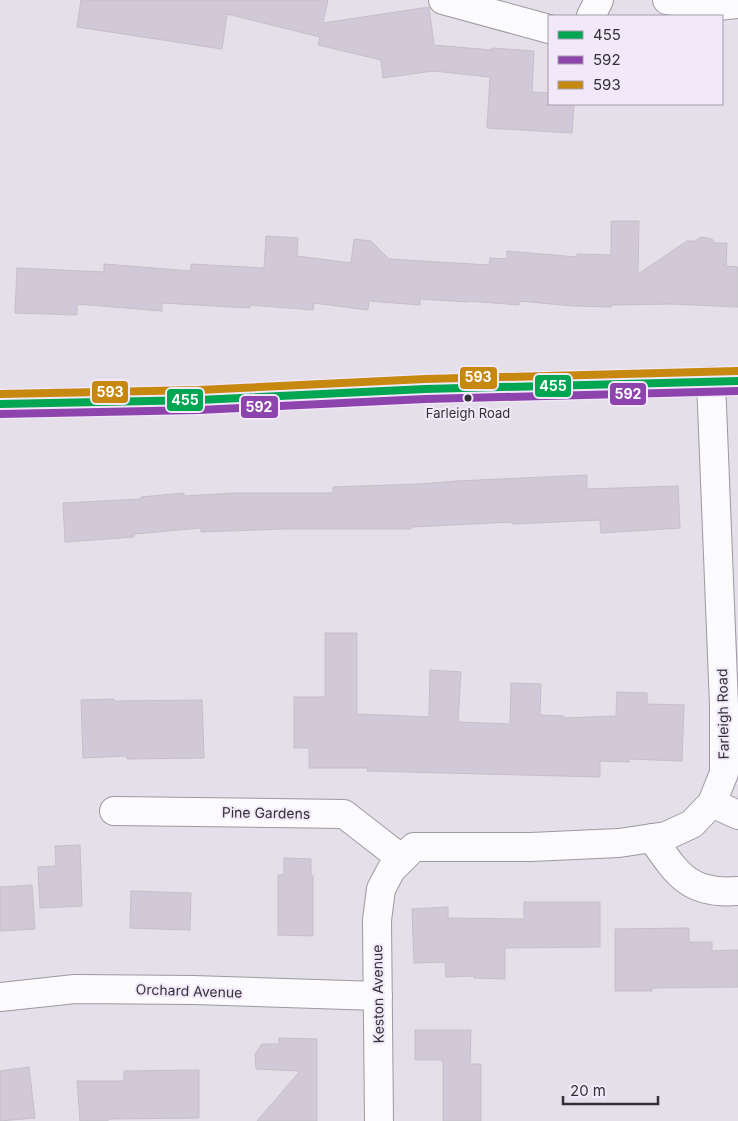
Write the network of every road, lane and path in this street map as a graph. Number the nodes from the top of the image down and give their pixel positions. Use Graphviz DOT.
graph roads {
  1 [pos="443,0"];
  2 [pos="599,0"];
  3 [pos="667,0"];
  4 [pos="738,4"];
  5 [pos="592,15"];
  6 [pos="548,29"];
  7 [pos="711,381"];
  8 [pos="738,381"];
  9 [pos="0,404"];
  10 [pos="712,804"];
  11 [pos="114,811"];
  12 [pos="738,815"];
  13 [pos="652,838"];
  14 [pos="397,864"];
  15 [pos="738,890"];
  16 [pos="378,996"];
  17 [pos="0,997"];
  18 [pos="379,1121"];
  1 -- 6 [label="street"];
  2 -- 5 [label="street"];
  3 -- 4 [label="street"];
  7 -- 8 [label="street"];
  7 -- 9 [label="street"];
  7 -- 10 [label="street, Farleigh Road"];
  10 -- 12 [label="street"];
  10 -- 13 [label="street, Farleigh Road"];
  11 -- 14 [label="street, Pine Gardens"];
  13 -- 14 [label="street, Farleigh Road"];
  13 -- 15 [label="street"];
  14 -- 16 [label="street, Keston Avenue"];
  16 -- 17 [label="street, Orchard Avenue"];
  16 -- 18 [label="street, Keston Avenue"];
}
